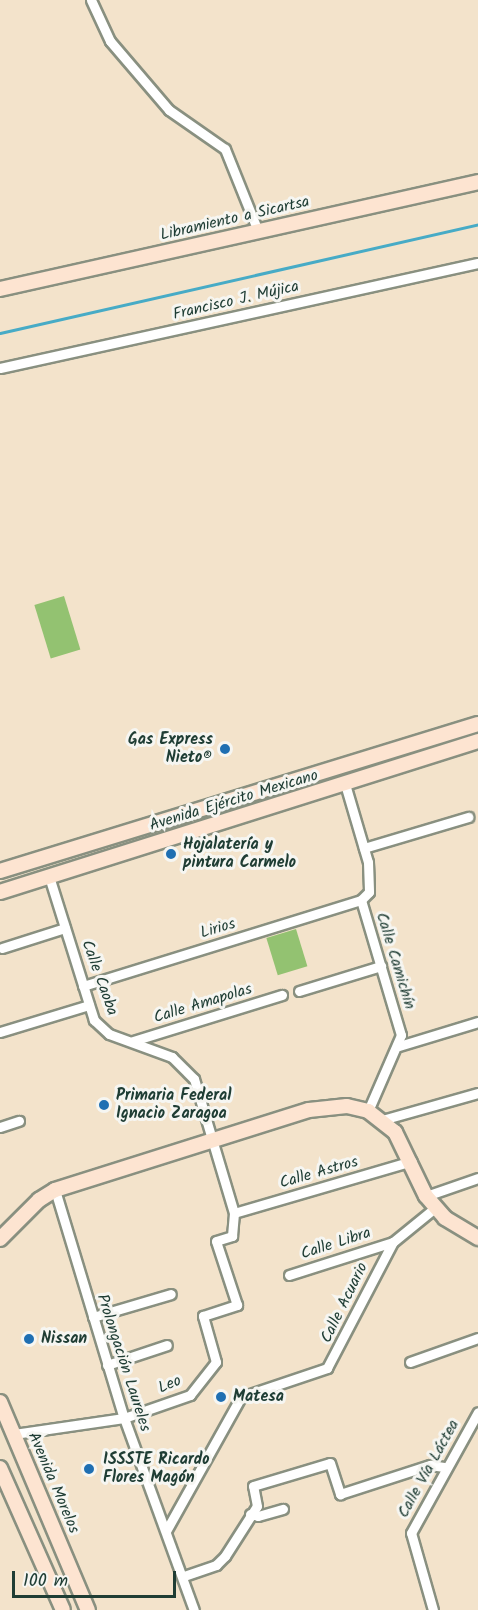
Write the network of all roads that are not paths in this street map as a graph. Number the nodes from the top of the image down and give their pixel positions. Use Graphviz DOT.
graph roads {
  1 [pos="91,0"];
  2 [pos="478,182"];
  3 [pos="258,231"];
  4 [pos="478,263"];
  5 [pos="0,289"];
  6 [pos="0,369"];
  7 [pos="478,724"];
  8 [pos="444,735"];
  9 [pos="478,741"];
  10 [pos="448,750"];
  11 [pos="345,784"];
  12 [pos="189,812"];
  13 [pos="468,817"];
  14 [pos="194,830"];
  15 [pos="364,848"];
  16 [pos="0,871"];
  17 [pos="49,876"];
  18 [pos="0,892"];
  19 [pos="361,900"];
  20 [pos="65,928"];
  21 [pos="2,948"];
  22 [pos="381,966"];
  23 [pos="83,986"];
  24 [pos="299,991"];
  25 [pos="282,995"];
  26 [pos="89,1005"];
  27 [pos="478,1022"];
  28 [pos="0,1032"];
  29 [pos="133,1041"];
  30 [pos="399,1046"];
  31 [pos="478,1093"];
  32 [pos="368,1111"];
  33 [pos="382,1120"];
  34 [pos="19,1121"];
  35 [pos="0,1127"];
  36 [pos="214,1140"];
  37 [pos="412,1161"];
  38 [pos="478,1178"];
  39 [pos="55,1190"];
  40 [pos="426,1196"];
  41 [pos="436,1207"];
  42 [pos="234,1213"];
  43 [pos="478,1238"];
  44 [pos="0,1239"];
  45 [pos="393,1242"];
  46 [pos="289,1275"];
  47 [pos="171,1294"];
  48 [pos="93,1317"];
  49 [pos="478,1338"];
  50 [pos="167,1346"];
  51 [pos="410,1362"];
  52 [pos="107,1365"];
  53 [pos="0,1402"];
  54 [pos="478,1412"];
  55 [pos="124,1418"];
  56 [pos="14,1434"];
  57 [pos="444,1467"];
  58 [pos="0,1468"];
  59 [pos="283,1509"];
  60 [pos="250,1514"];
  61 [pos="166,1531"];
  62 [pos="184,1576"];
  63 [pos="63,1610"];
  64 [pos="88,1610"];
  65 [pos="194,1610"];
  66 [pos="433,1610"];
  1 -- 3 [label="street"];
  2 -- 3 [label="street, Libramiento a Sicartsa"];
  3 -- 5 [label="street, Libramiento a Sicartsa"];
  4 -- 6 [label="street, Francisco J. Mújica"];
  7 -- 8 [label="street, Avenida Ejército Mexicano"];
  8 -- 10 [label="street"];
  8 -- 12 [label="street, Avenida Ejército Mexicano"];
  9 -- 10 [label="street, Avenida Ejército Mexicano"];
  10 -- 11 [label="street, Avenida Ejército Mexicano"];
  11 -- 14 [label="street, Avenida Ejército Mexicano"];
  11 -- 15 [label="street, Calle Camichín"];
  12 -- 14 [label="street"];
  12 -- 16 [label="street, Avenida Ejército Mexicano"];
  13 -- 15 [label="street"];
  14 -- 17 [label="street, Avenida Ejército Mexicano"];
  15 -- 19 [label="street, Calle Camichín"];
  17 -- 18 [label="street, Avenida Ejército Mexicano"];
  17 -- 20 [label="street, Calle Caoba"];
  19 -- 22 [label="street, Calle Camichín"];
  19 -- 23 [label="street, Lirios"];
  20 -- 21 [label="street"];
  20 -- 23 [label="street, Calle Caoba"];
  22 -- 24 [label="street"];
  22 -- 30 [label="street, Calle Camichín"];
  23 -- 26 [label="street, Calle Caoba"];
  25 -- 29 [label="street, Calle Amapolas"];
  26 -- 28 [label="street"];
  26 -- 29 [label="street, Calle Caoba"];
  27 -- 30 [label="street"];
  29 -- 36 [label="street, Calle Caoba"];
  30 -- 32 [label="street"];
  31 -- 33 [label="street"];
  32 -- 33 [label="street"];
  32 -- 36 [label="street"];
  33 -- 37 [label="street"];
  34 -- 35 [label="street"];
  36 -- 39 [label="street"];
  36 -- 42 [label="street, Calle Caoba"];
  37 -- 40 [label="street"];
  37 -- 42 [label="street, Calle Astros"];
  38 -- 40 [label="street"];
  39 -- 44 [label="street"];
  39 -- 48 [label="street, Prolongación Laureles"];
  40 -- 41 [label="street"];
  41 -- 43 [label="street"];
  41 -- 45 [label="street, Calle Acuario"];
  42 -- 55 [label="street, Leo"];
  45 -- 46 [label="street, Calle Libra"];
  45 -- 61 [label="street, Calle Acuario"];
  47 -- 48 [label="street"];
  48 -- 52 [label="street, Prolongación Laureles"];
  49 -- 51 [label="street"];
  50 -- 52 [label="street"];
  52 -- 55 [label="street, Prolongación Laureles"];
  53 -- 56 [label="street, Avenida Morelos"];
  54 -- 57 [label="street, Calle Vía Láctea"];
  55 -- 56 [label="street, Leo"];
  55 -- 61 [label="street, Prolongación Laureles"];
  56 -- 64 [label="street, Avenida Morelos"];
  57 -- 60 [label="street"];
  57 -- 66 [label="street, Calle Vía Láctea"];
  58 -- 63 [label="street"];
  59 -- 60 [label="street"];
  60 -- 62 [label="street"];
  61 -- 62 [label="street, Prolongación Laureles"];
  62 -- 65 [label="street, Prolongación Laureles"];
}
